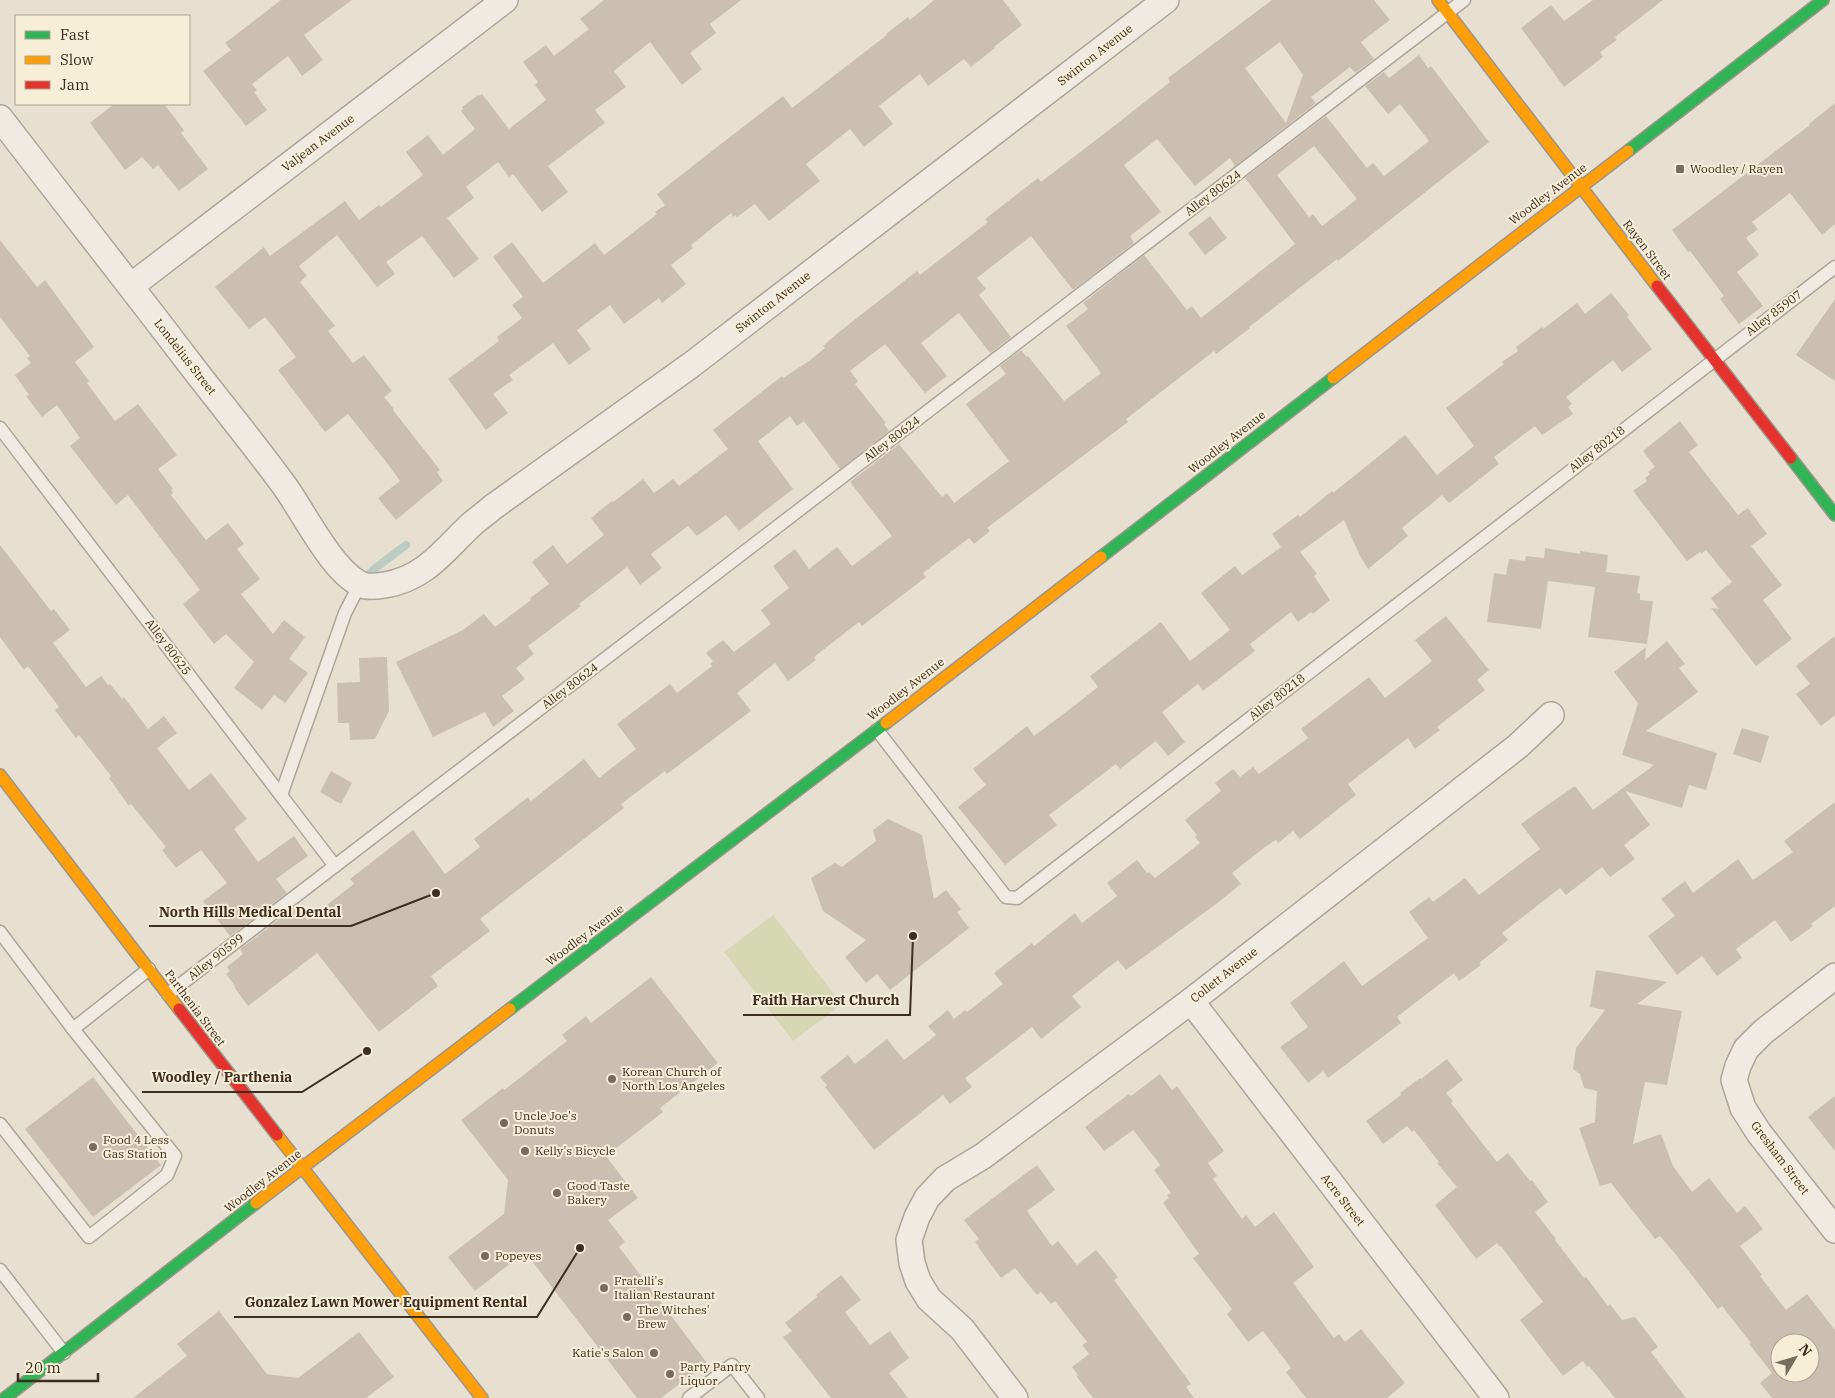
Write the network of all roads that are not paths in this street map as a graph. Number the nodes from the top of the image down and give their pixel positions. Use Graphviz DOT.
graph roads {
  1 [pos="505,0"];
  2 [pos="1166,0"];
  3 [pos="1438,0"];
  4 [pos="1464,0"];
  5 [pos="1823,0"];
  6 [pos="1448,13"];
  7 [pos="0,118"];
  8 [pos="1581,186"];
  9 [pos="1835,267"];
  10 [pos="131,286"];
  11 [pos="1713,360"];
  12 [pos="0,428"];
  13 [pos="1833,508"];
  14 [pos="367,585"];
  15 [pos="1551,715"];
  16 [pos="876,730"];
  17 [pos="0,775"];
  18 [pos="281,795"];
  19 [pos="335,866"];
  20 [pos="0,932"];
  21 [pos="148,969"];
  22 [pos="1835,976"];
  23 [pos="168,994"];
  24 [pos="1191,1001"];
  25 [pos="73,1029"];
  26 [pos="0,1124"];
  27 [pos="303,1167"];
  28 [pos="1835,1230"];
  29 [pos="0,1270"];
  30 [pos="64,1353"];
  31 [pos="5,1398"];
  32 [pos="482,1398"];
  33 [pos="689,1398"];
  34 [pos="758,1398"];
  35 [pos="1015,1398"];
  36 [pos="1496,1398"];
  1 -- 10 [label="street, Valjean Avenue"];
  2 -- 14 [label="street, Swinton Avenue"];
  3 -- 6 [label="main road, Rayen Street"];
  4 -- 6 [label="lane, Alley 80624"];
  5 -- 8 [label="main road, Woodley Avenue"];
  6 -- 8 [label="main road, Rayen Street"];
  6 -- 19 [label="lane, Alley 80624"];
  7 -- 10 [label="street, Londelius Street"];
  8 -- 11 [label="main road, Rayen Street"];
  8 -- 16 [label="main road, Woodley Avenue"];
  9 -- 11 [label="lane, Alley 85907"];
  10 -- 14 [label="street, Londelius Street"];
  11 -- 13 [label="main road, Rayen Street"];
  11 -- 16 [label="lane, Alley 80218"];
  12 -- 18 [label="lane, Alley 80625"];
  14 -- 18 [label="lane"];
  15 -- 24 [label="street, Collett Avenue"];
  16 -- 27 [label="main road, Woodley Avenue"];
  17 -- 21 [label="main road, Parthenia Street"];
  18 -- 19 [label="lane, Alley 80625"];
  19 -- 23 [label="lane, Alley 90599"];
  20 -- 25 [label="lane"];
  21 -- 23 [label="main road, Parthenia Street"];
  21 -- 25 [label="lane"];
  22 -- 28 [label="street, Gresham Street"];
  23 -- 27 [label="main road, Parthenia Street"];
  24 -- 35 [label="street, Collett Avenue"];
  24 -- 36 [label="street, Acre Street"];
  25 -- 26 [label="lane"];
  27 -- 30 [label="main road, Woodley Avenue"];
  27 -- 32 [label="main road, Parthenia Street"];
  29 -- 30 [label="lane"];
  30 -- 31 [label="main road, Woodley Avenue"];
  33 -- 34 [label="lane"];
}
